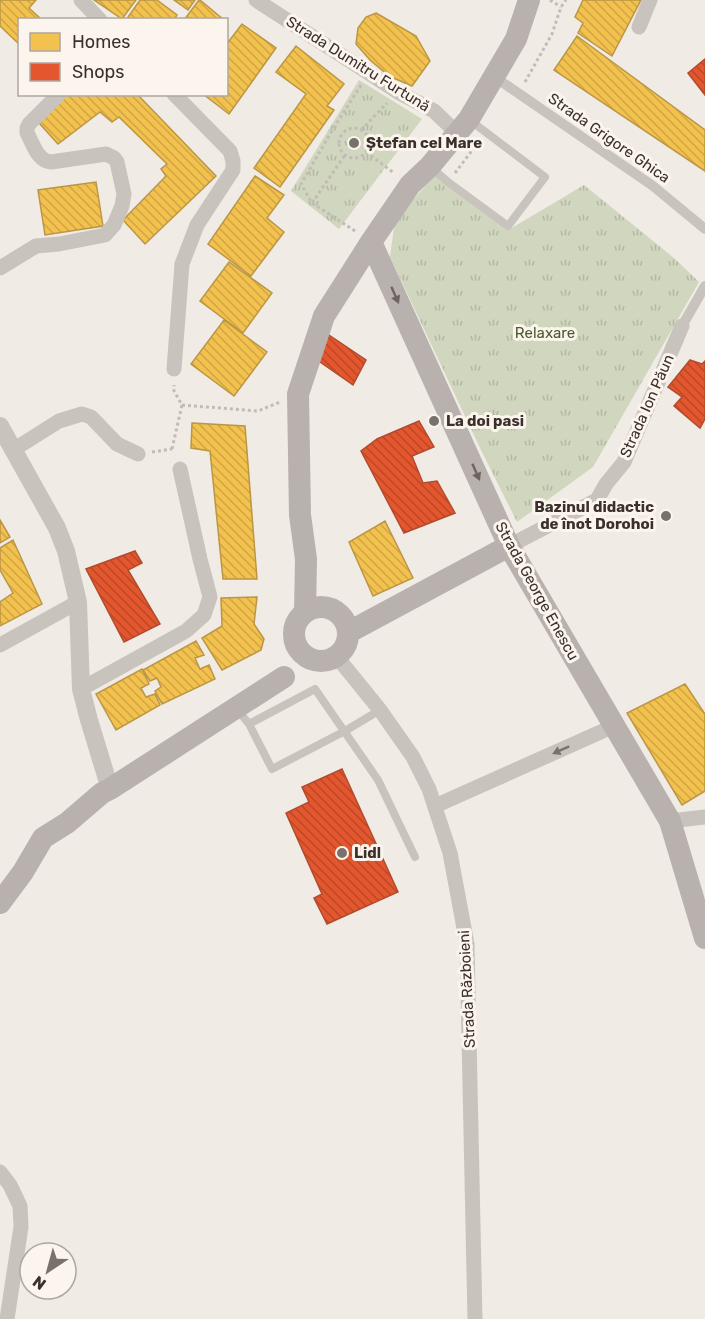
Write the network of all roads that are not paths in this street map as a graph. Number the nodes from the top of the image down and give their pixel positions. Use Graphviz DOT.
graph roads {
  1 [pos="81,0"];
  2 [pos="256,0"];
  3 [pos="529,0"];
  4 [pos="650,0"];
  5 [pos="98,18"];
  6 [pos="639,27"];
  7 [pos="492,79"];
  8 [pos="57,96"];
  9 [pos="176,96"];
  10 [pos="463,126"];
  11 [pos="430,166"];
  12 [pos="705,229"];
  13 [pos="371,242"];
  14 [pos="0,268"];
  15 [pos="705,286"];
  16 [pos="681,326"];
  17 [pos="174,369"];
  18 [pos="0,426"];
  19 [pos="13,450"];
  20 [pos="138,454"];
  21 [pos="180,469"];
  22 [pos="509,546"];
  23 [pos="306,559"];
  24 [pos="78,602"];
  25 [pos="328,607"];
  26 [pos="305,612"];
  27 [pos="349,632"];
  28 [pos="294,637"];
  29 [pos="0,645"];
  30 [pos="337,657"];
  31 [pos="313,660"];
  32 [pos="284,677"];
  33 [pos="81,689"];
  34 [pos="381,710"];
  35 [pos="243,716"];
  36 [pos="614,726"];
  37 [pos="345,731"];
  38 [pos="110,789"];
  39 [pos="435,806"];
  40 [pos="705,817"];
  41 [pos="670,821"];
  42 [pos="415,857"];
  43 [pos="0,903"];
  44 [pos="705,938"];
  45 [pos="0,1172"];
  46 [pos="7,1319"];
  47 [pos="476,1319"];
  1 -- 5 [label="street"];
  2 -- 10 [label="street, Strada Dumitru Furtună"];
  3 -- 7 [label="main road"];
  4 -- 6 [label="street"];
  7 -- 10 [label="main road"];
  7 -- 12 [label="street, Strada Grigore Ghica"];
  8 -- 14 [label="street"];
  9 -- 17 [label="street"];
  10 -- 11 [label="main road"];
  10 -- 11 [label="lane"];
  11 -- 13 [label="main road"];
  13 -- 22 [label="main road, Strada George Enescu, one-way"];
  13 -- 23 [label="main road"];
  15 -- 16 [label="street, Strada Ion Păun"];
  16 -- 22 [label="street, Strada Ion Păun"];
  18 -- 19 [label="street"];
  19 -- 20 [label="street"];
  19 -- 24 [label="street"];
  21 -- 33 [label="street"];
  22 -- 27 [label="main road"];
  22 -- 36 [label="main road, Strada George Enescu"];
  23 -- 25 [label="main road"];
  23 -- 26 [label="main road"];
  24 -- 29 [label="street"];
  24 -- 33 [label="street"];
  25 -- 26 [label="main road"];
  25 -- 27 [label="main road"];
  26 -- 28 [label="main road"];
  27 -- 30 [label="main road"];
  28 -- 31 [label="main road"];
  28 -- 32 [label="main road"];
  30 -- 31 [label="main road"];
  30 -- 34 [label="street, Strada Războieni"];
  31 -- 32 [label="main road"];
  32 -- 35 [label="main road"];
  33 -- 38 [label="street"];
  34 -- 37 [label="lane"];
  34 -- 39 [label="street, Strada Războieni"];
  35 -- 37 [label="lane"];
  35 -- 37 [label="lane"];
  35 -- 38 [label="main road"];
  36 -- 39 [label="street, one-way"];
  36 -- 41 [label="main road, Strada George Enescu"];
  37 -- 42 [label="lane"];
  38 -- 43 [label="main road"];
  39 -- 47 [label="street, Strada Războieni"];
  40 -- 41 [label="street"];
  41 -- 44 [label="main road, Strada George Enescu"];
  45 -- 46 [label="street"];
}
